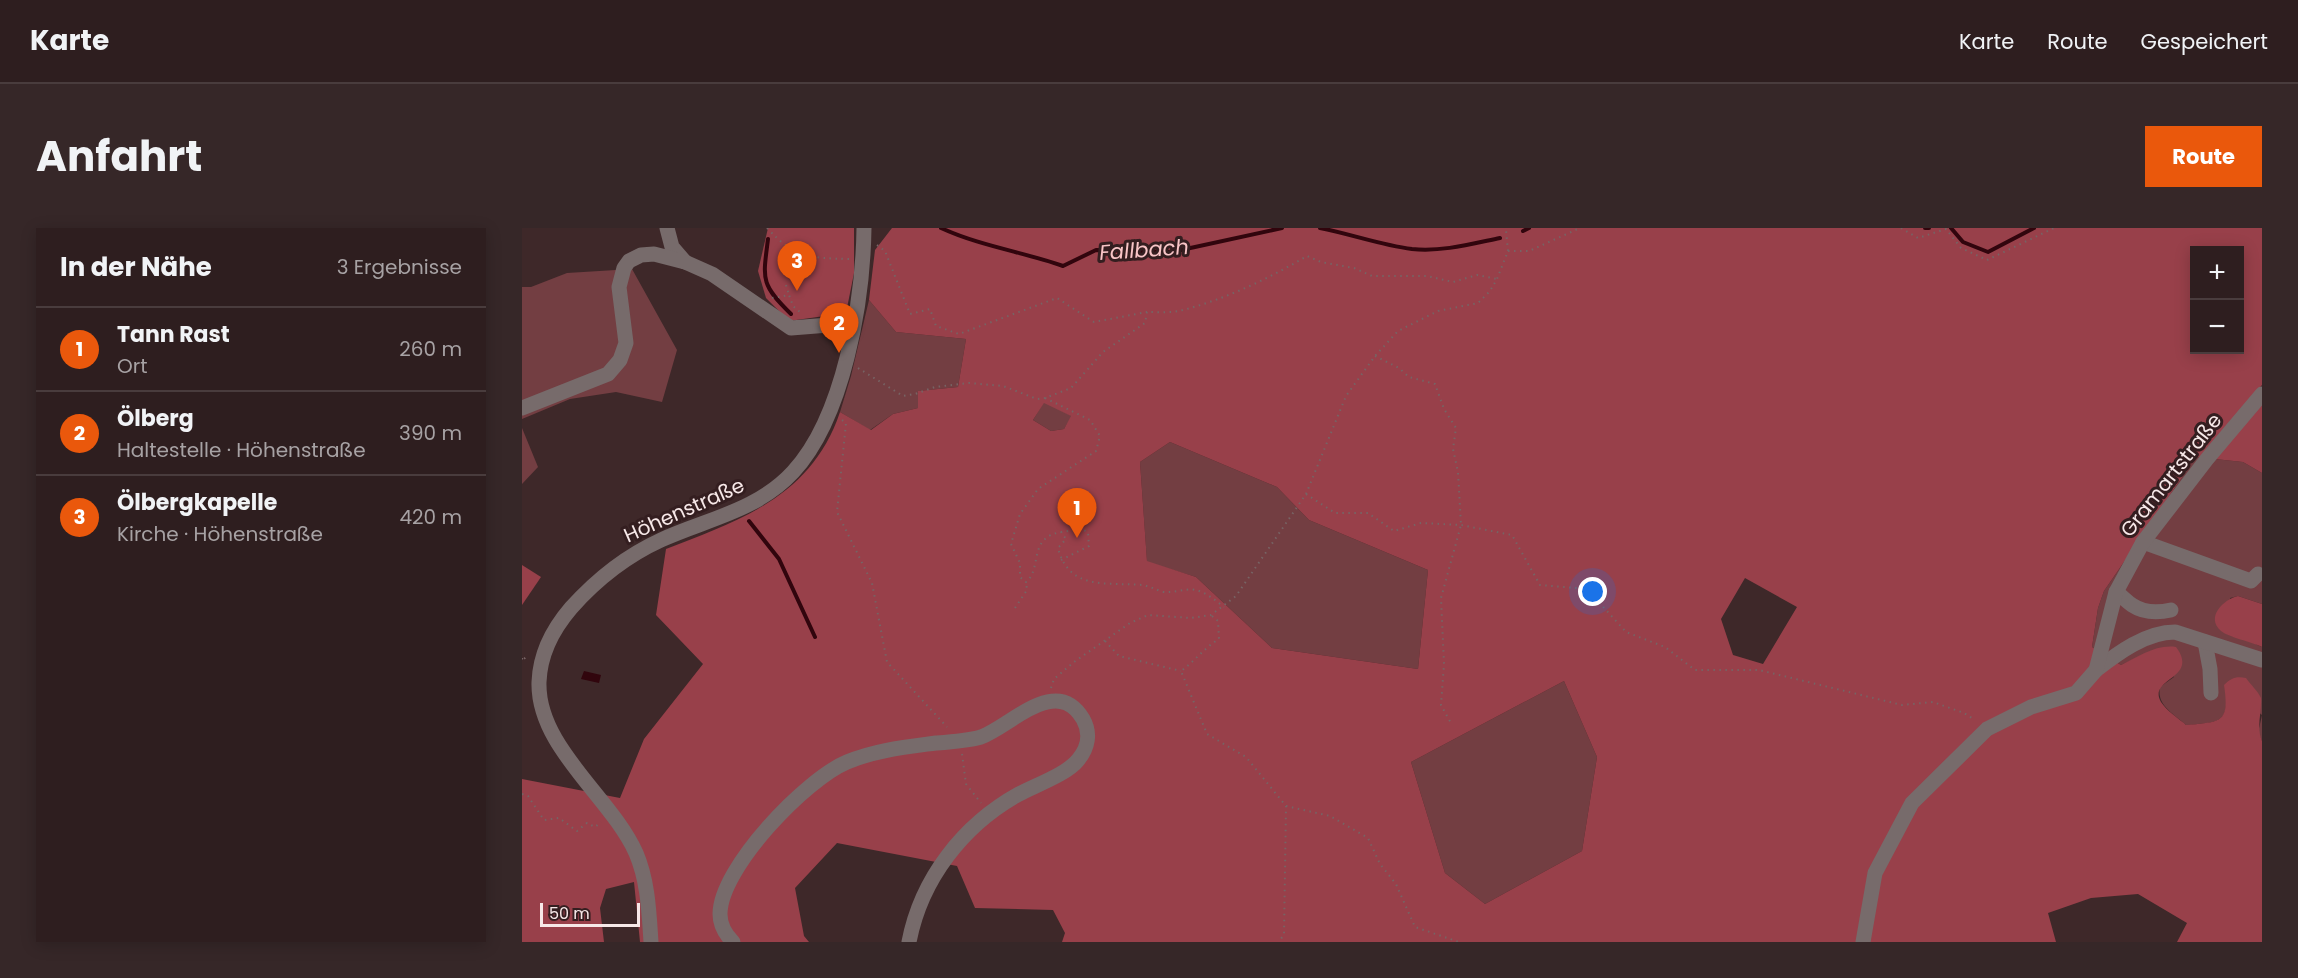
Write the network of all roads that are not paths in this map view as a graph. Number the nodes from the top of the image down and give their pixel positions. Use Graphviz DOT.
graph roads {
  1 [pos="667,228"];
  2 [pos="864,228"];
  3 [pos="685,262"];
  4 [pos="854,323"];
  5 [pos="2262,394"];
  6 [pos="522,408"];
  7 [pos="2143,542"];
  8 [pos="2258,574"];
  9 [pos="2116,592"];
  10 [pos="2171,610"];
  11 [pos="2205,642"];
  12 [pos="2262,660"];
  13 [pos="2096,670"];
  14 [pos="2211,693"];
  15 [pos="651,942"];
  16 [pos="733,942"];
  17 [pos="909,942"];
  18 [pos="1863,942"];
  1 -- 3 [label="street"];
  2 -- 4 [label="street, Höhenstraße"];
  3 -- 4 [label="street"];
  3 -- 6 [label="street"];
  4 -- 15 [label="street, Höhenstraße"];
  5 -- 7 [label="street, Gramartstraße"];
  7 -- 8 [label="street"];
  7 -- 9 [label="street, Gramartstraße"];
  9 -- 10 [label="street"];
  9 -- 13 [label="street, Gramartstraße"];
  11 -- 12 [label="street"];
  11 -- 13 [label="street"];
  11 -- 14 [label="street"];
  13 -- 18 [label="street, Gramartstraße"];
  16 -- 17 [label="street"];
}
